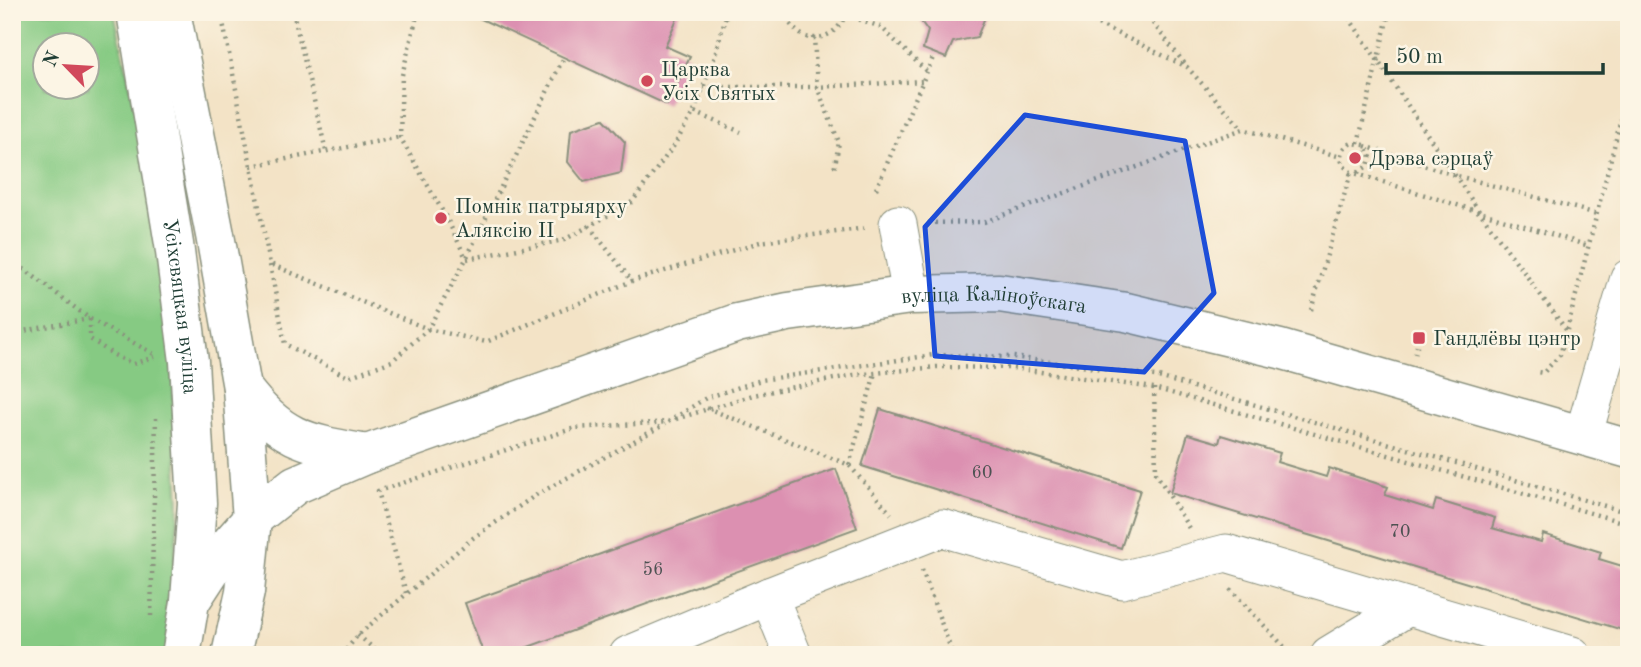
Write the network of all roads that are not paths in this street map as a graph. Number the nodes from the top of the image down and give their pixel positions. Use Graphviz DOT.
graph roads {
  1 [pos="136,12"];
  2 [pos="171,12"];
  3 [pos="898,224"];
  4 [pos="1629,278"];
  5 [pos="911,295"];
  6 [pos="242,388"];
  7 [pos="174,407"];
  8 [pos="1583,436"];
  9 [pos="1629,449"];
  10 [pos="247,451"];
  11 [pos="367,454"];
  12 [pos="319,474"];
  13 [pos="252,519"];
  14 [pos="769,596"];
  15 [pos="190,602"];
  16 [pos="1408,607"];
  17 [pos="181,655"];
  18 [pos="231,655"];
  19 [pos="628,655"];
  20 [pos="793,655"];
  21 [pos="1329,655"];
  22 [pos="1572,655"];
  1 -- 7 [label="main road, Усіхсвяцкая вуліца"];
  2 -- 6 [label="main road, Усіхсвяцкая вуліца"];
  3 -- 5 [label="street"];
  4 -- 8 [label="street"];
  5 -- 8 [label="main road, вуліца Каліноўскага"];
  5 -- 11 [label="main road, вуліца Каліноўскага"];
  6 -- 10 [label="main road, Усіхсвяцкая вуліца"];
  6 -- 11 [label="main road"];
  7 -- 10 [label="main road"];
  7 -- 15 [label="main road, Усіхсвяцкая вуліца"];
  8 -- 9 [label="main road, вуліца Каліноўскага"];
  10 -- 12 [label="main road"];
  10 -- 13 [label="main road, Усіхсвяцкая вуліца"];
  11 -- 12 [label="main road, вуліца Каліноўскага"];
  12 -- 13 [label="main road, вуліца Каліноўскага"];
  13 -- 15 [label="main road, вуліца Каліноўскага"];
  13 -- 18 [label="main road"];
  14 -- 16 [label="street"];
  14 -- 19 [label="street"];
  14 -- 20 [label="street"];
  15 -- 17 [label="main road, вуліца Каліноўскага"];
  16 -- 21 [label="street"];
  16 -- 22 [label="street"];
}
